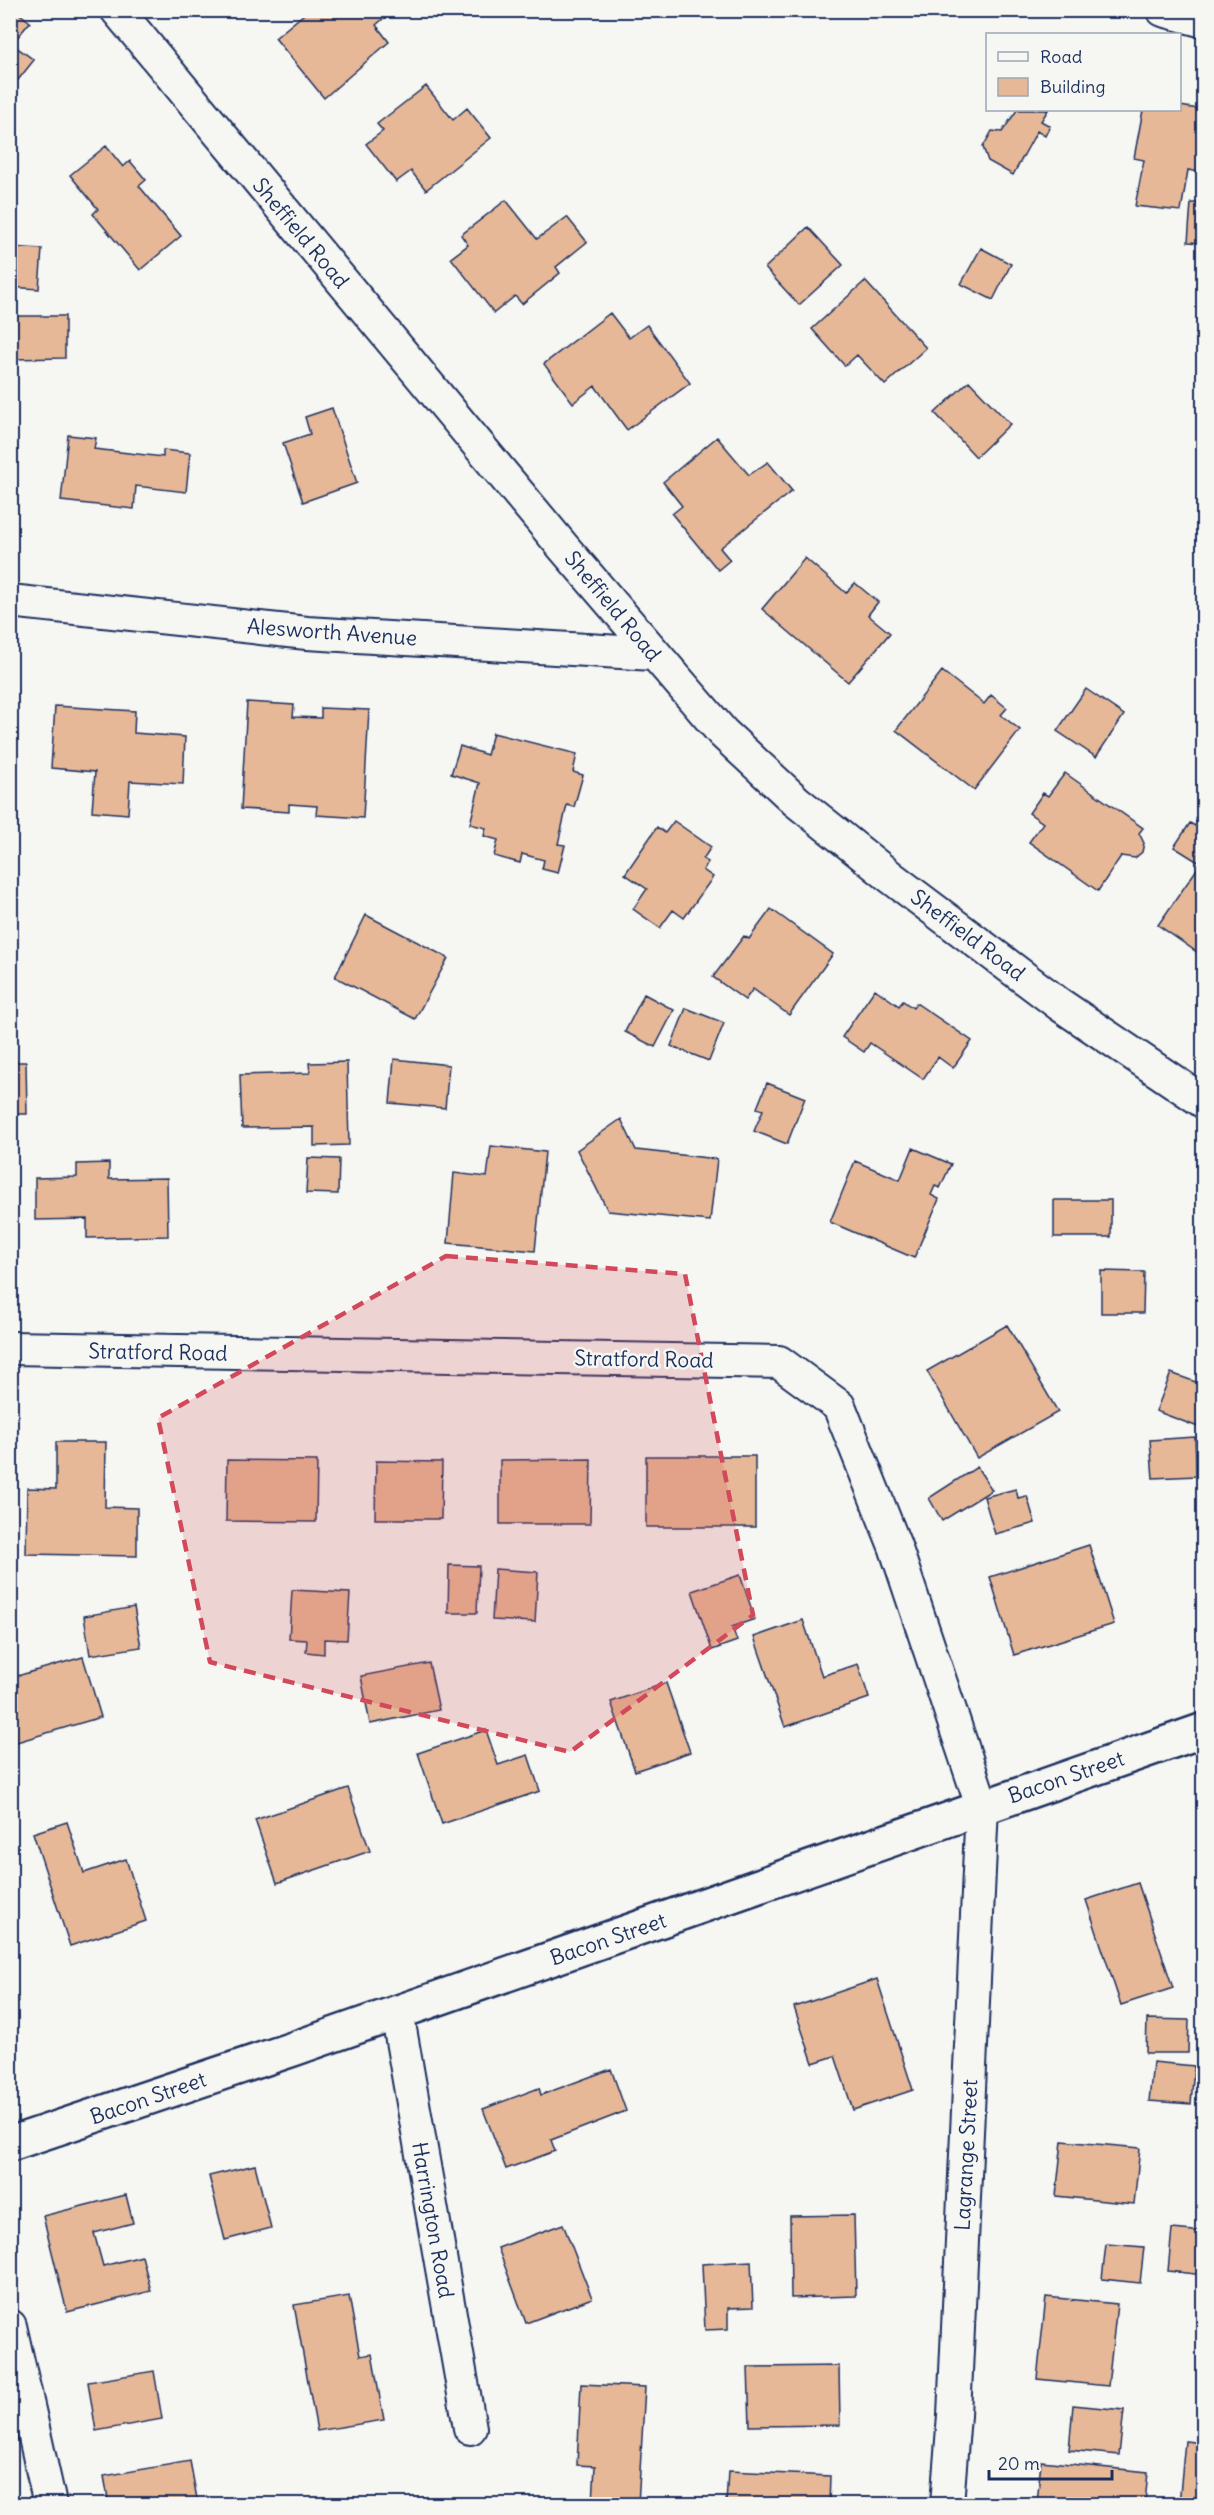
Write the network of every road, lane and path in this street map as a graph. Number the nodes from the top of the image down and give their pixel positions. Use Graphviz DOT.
graph roads {
  1 [pos="117,10"];
  2 [pos="1163,10"];
  3 [pos="1203,21"];
  4 [pos="10,601"];
  5 [pos="653,654"];
  6 [pos="1203,1102"];
  7 [pos="10,1348"];
  8 [pos="1203,1730"];
  9 [pos="982,1806"];
  10 [pos="397,2012"];
  11 [pos="10,2145"];
  12 [pos="10,2326"];
  13 [pos="470,2428"];
  14 [pos="50,2505"];
  15 [pos="947,2505"];
  1 -- 5 [label="street, Sheffield Road"];
  2 -- 3 [label="street"];
  4 -- 5 [label="street, Alesworth Avenue"];
  5 -- 6 [label="street, Sheffield Road"];
  7 -- 9 [label="street, Stratford Road"];
  8 -- 9 [label="street, Bacon Street"];
  9 -- 10 [label="street, Bacon Street"];
  9 -- 15 [label="street, Lagrange Street"];
  10 -- 11 [label="street, Bacon Street"];
  10 -- 13 [label="street, Harrington Road"];
  12 -- 14 [label="street"];
}
